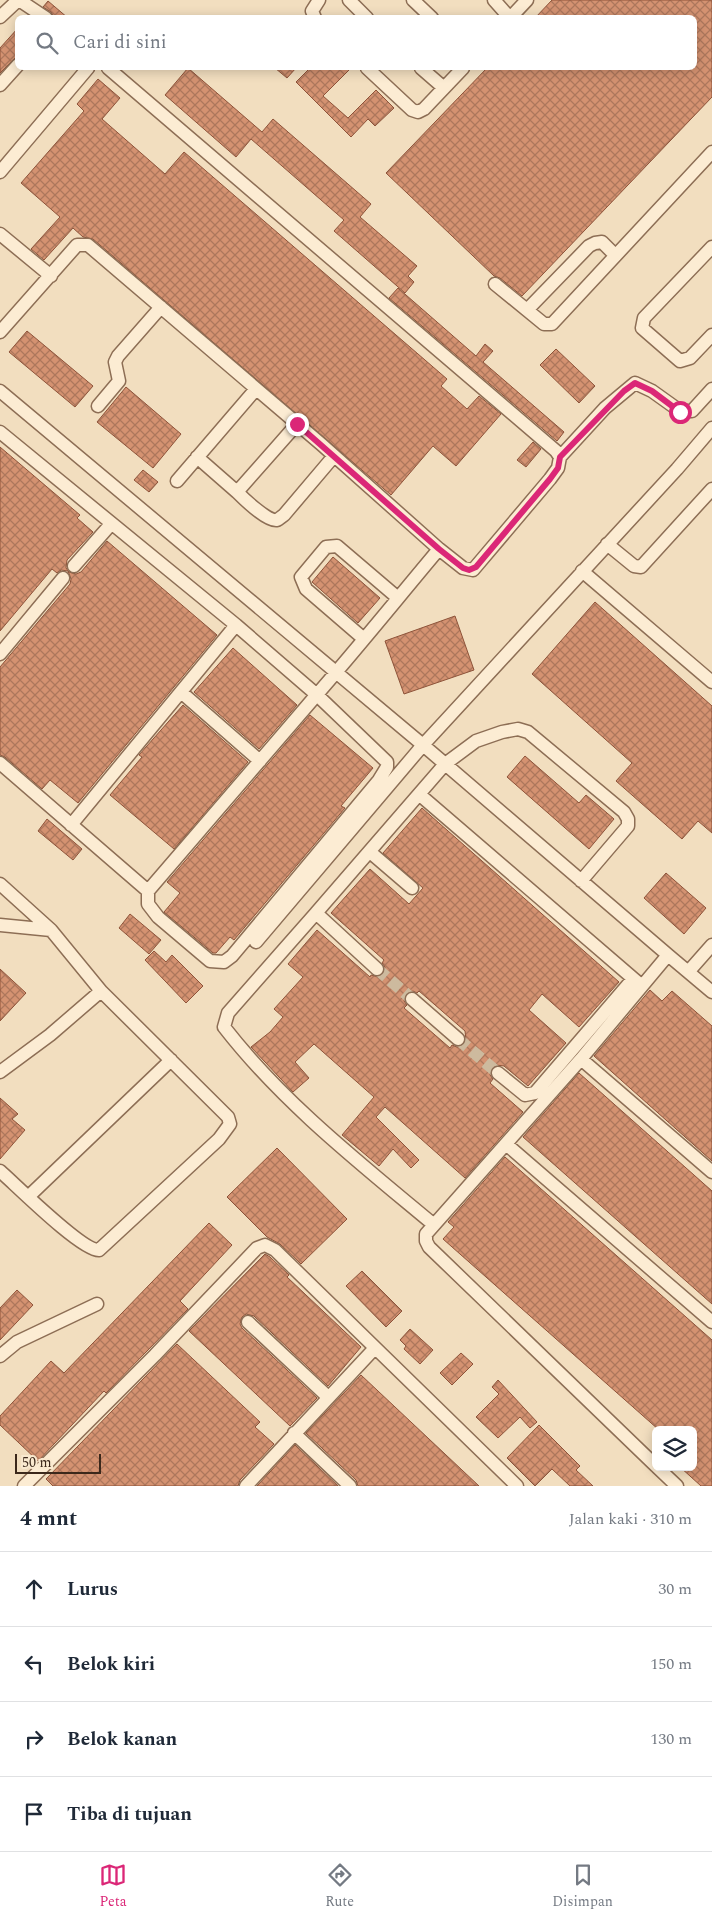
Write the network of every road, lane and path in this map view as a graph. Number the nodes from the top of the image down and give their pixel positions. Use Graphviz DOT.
graph roads {
  1 [pos="319,0"];
  2 [pos="348,0"];
  3 [pos="413,0"];
  4 [pos="494,0"];
  5 [pos="527,0"];
  6 [pos="42,15"];
  7 [pos="314,15"];
  8 [pos="365,15"];
  9 [pos="429,15"];
  10 [pos="508,15"];
  11 [pos="512,15"];
  12 [pos="0,18"];
  13 [pos="15,68"];
  14 [pos="86,70"];
  15 [pos="110,70"];
  16 [pos="369,70"];
  17 [pos="424,70"];
  18 [pos="461,70"];
  19 [pos="0,85"];
  20 [pos="444,88"];
  21 [pos="712,152"];
  22 [pos="0,172"];
  23 [pos="0,234"];
  24 [pos="712,246"];
  25 [pos="616,255"];
  26 [pos="51,276"];
  27 [pos="495,284"];
  28 [pos="161,307"];
  29 [pos="527,310"];
  30 [pos="0,332"];
  31 [pos="712,335"];
  32 [pos="256,389"];
  33 [pos="712,389"];
  34 [pos="0,391"];
  35 [pos="98,406"];
  36 [pos="297,424"];
  37 [pos="712,428"];
  38 [pos="0,432"];
  39 [pos="334,456"];
  40 [pos="197,457"];
  41 [pos="560,457"];
  42 [pos="177,481"];
  43 [pos="712,489"];
  44 [pos="236,492"];
  45 [pos="111,524"];
  46 [pos="608,544"];
  47 [pos="439,549"];
  48 [pos="74,566"];
  49 [pos="582,571"];
  50 [pos="63,578"];
  51 [pos="398,598"];
  52 [pos="236,625"];
  53 [pos="364,639"];
  54 [pos="0,654"];
  55 [pos="336,672"];
  56 [pos="712,682"];
  57 [pos="181,692"];
  58 [pos="317,695"];
  59 [pos="423,745"];
  60 [pos="260,761"];
  61 [pos="0,763"];
  62 [pos="445,764"];
  63 [pos="420,795"];
  64 [pos="71,825"];
  65 [pos="370,852"];
  66 [pos="581,882"];
  67 [pos="0,884"];
  68 [pos="412,888"];
  69 [pos="148,891"];
  70 [pos="316,913"];
  71 [pos="0,925"];
  72 [pos="51,930"];
  73 [pos="256,942"];
  74 [pos="712,945"];
  75 [pos="668,955"];
  76 [pos="377,969"];
  77 [pos="689,971"];
  78 [pos="638,983"];
  79 [pos="101,991"];
  80 [pos="712,992"];
  81 [pos="412,999"];
  82 [pos="458,1038"];
  83 [pos="582,1059"];
  84 [pos="171,1060"];
  85 [pos="0,1072"];
  86 [pos="498,1074"];
  87 [pos="506,1144"];
  88 [pos="0,1171"];
  89 [pos="712,1172"];
  90 [pos="28,1197"];
  91 [pos="434,1225"];
  92 [pos="97,1304"];
  93 [pos="248,1322"];
  94 [pos="712,1322"];
  95 [pos="374,1349"];
  96 [pos="0,1356"];
  97 [pos="328,1397"];
  98 [pos="294,1433"];
  99 [pos="652,1461"];
  100 [pos="662,1471"];
  101 [pos="511,1484"];
  102 [pos="24,1486"];
  103 [pos="246,1486"];
  104 [pos="350,1486"];
  105 [pos="677,1486"];
  1 -- 7 [label="lane"];
  2 -- 8 [label="lane"];
  3 -- 9 [label="lane"];
  4 -- 10 [label="lane"];
  5 -- 11 [label="lane"];
  6 -- 12 [label="lane"];
  13 -- 19 [label="lane"];
  14 -- 22 [label="lane"];
  15 -- 41 [label="lane"];
  16 -- 20 [label="lane"];
  17 -- 20 [label="lane"];
  18 -- 20 [label="lane"];
  21 -- 25 [label="lane"];
  23 -- 26 [label="lane"];
  24 -- 31 [label="lane"];
  25 -- 29 [label="lane"];
  25 -- 29 [label="lane"];
  26 -- 28 [label="lane"];
  26 -- 30 [label="lane"];
  27 -- 29 [label="lane"];
  28 -- 32 [label="lane"];
  28 -- 35 [label="lane"];
  32 -- 36 [label="lane"];
  32 -- 40 [label="lane"];
  33 -- 41 [label="lane"];
  34 -- 55 [label="lane"];
  36 -- 39 [label="lane"];
  36 -- 44 [label="lane"];
  37 -- 46 [label="lane"];
  38 -- 45 [label="lane"];
  39 -- 44 [label="lane"];
  39 -- 47 [label="lane"];
  40 -- 42 [label="lane"];
  40 -- 44 [label="lane"];
  41 -- 47 [label="lane"];
  43 -- 46 [label="lane"];
  45 -- 48 [label="lane"];
  45 -- 52 [label="lane"];
  46 -- 49 [label="lane"];
  47 -- 51 [label="lane"];
  49 -- 56 [label="lane"];
  49 -- 59 [label="lane"];
  50 -- 54 [label="lane"];
  51 -- 53 [label="lane"];
  51 -- 53 [label="lane"];
  52 -- 57 [label="lane"];
  52 -- 58 [label="lane"];
  53 -- 55 [label="lane"];
  55 -- 58 [label="lane"];
  55 -- 59 [label="lane"];
  57 -- 60 [label="lane"];
  57 -- 64 [label="lane"];
  58 -- 60 [label="lane"];
  58 -- 69 [label="lane"];
  59 -- 62 [label="lane"];
  59 -- 73 [label="lane"];
  60 -- 69 [label="lane"];
  61 -- 64 [label="lane"];
  62 -- 63 [label="lane"];
  62 -- 66 [label="lane"];
  62 -- 66 [label="lane"];
  63 -- 65 [label="lane"];
  63 -- 78 [label="lane"];
  64 -- 69 [label="lane"];
  65 -- 68 [label="lane"];
  65 -- 70 [label="lane"];
  66 -- 75 [label="lane"];
  67 -- 72 [label="lane"];
  70 -- 76 [label="lane"];
  70 -- 91 [label="lane"];
  71 -- 72 [label="lane"];
  72 -- 79 [label="lane"];
  74 -- 77 [label="lane"];
  75 -- 77 [label="lane"];
  75 -- 78 [label="lane"];
  77 -- 80 [label="lane"];
  78 -- 83 [label="lane"];
  78 -- 86 [label="lane"];
  79 -- 84 [label="lane"];
  79 -- 85 [label="lane"];
  81 -- 82 [label="lane"];
  83 -- 87 [label="lane"];
  83 -- 89 [label="lane"];
  84 -- 90 [label="lane"];
  84 -- 90 [label="lane"];
  87 -- 91 [label="lane"];
  87 -- 94 [label="lane"];
  88 -- 90 [label="lane"];
  91 -- 99 [label="lane"];
  92 -- 96 [label="lane"];
  93 -- 97 [label="lane"];
  95 -- 97 [label="lane"];
  95 -- 101 [label="lane"];
  95 -- 102 [label="lane"];
  97 -- 98 [label="lane"];
  98 -- 103 [label="lane"];
  98 -- 104 [label="lane"];
  100 -- 105 [label="lane"];
}
